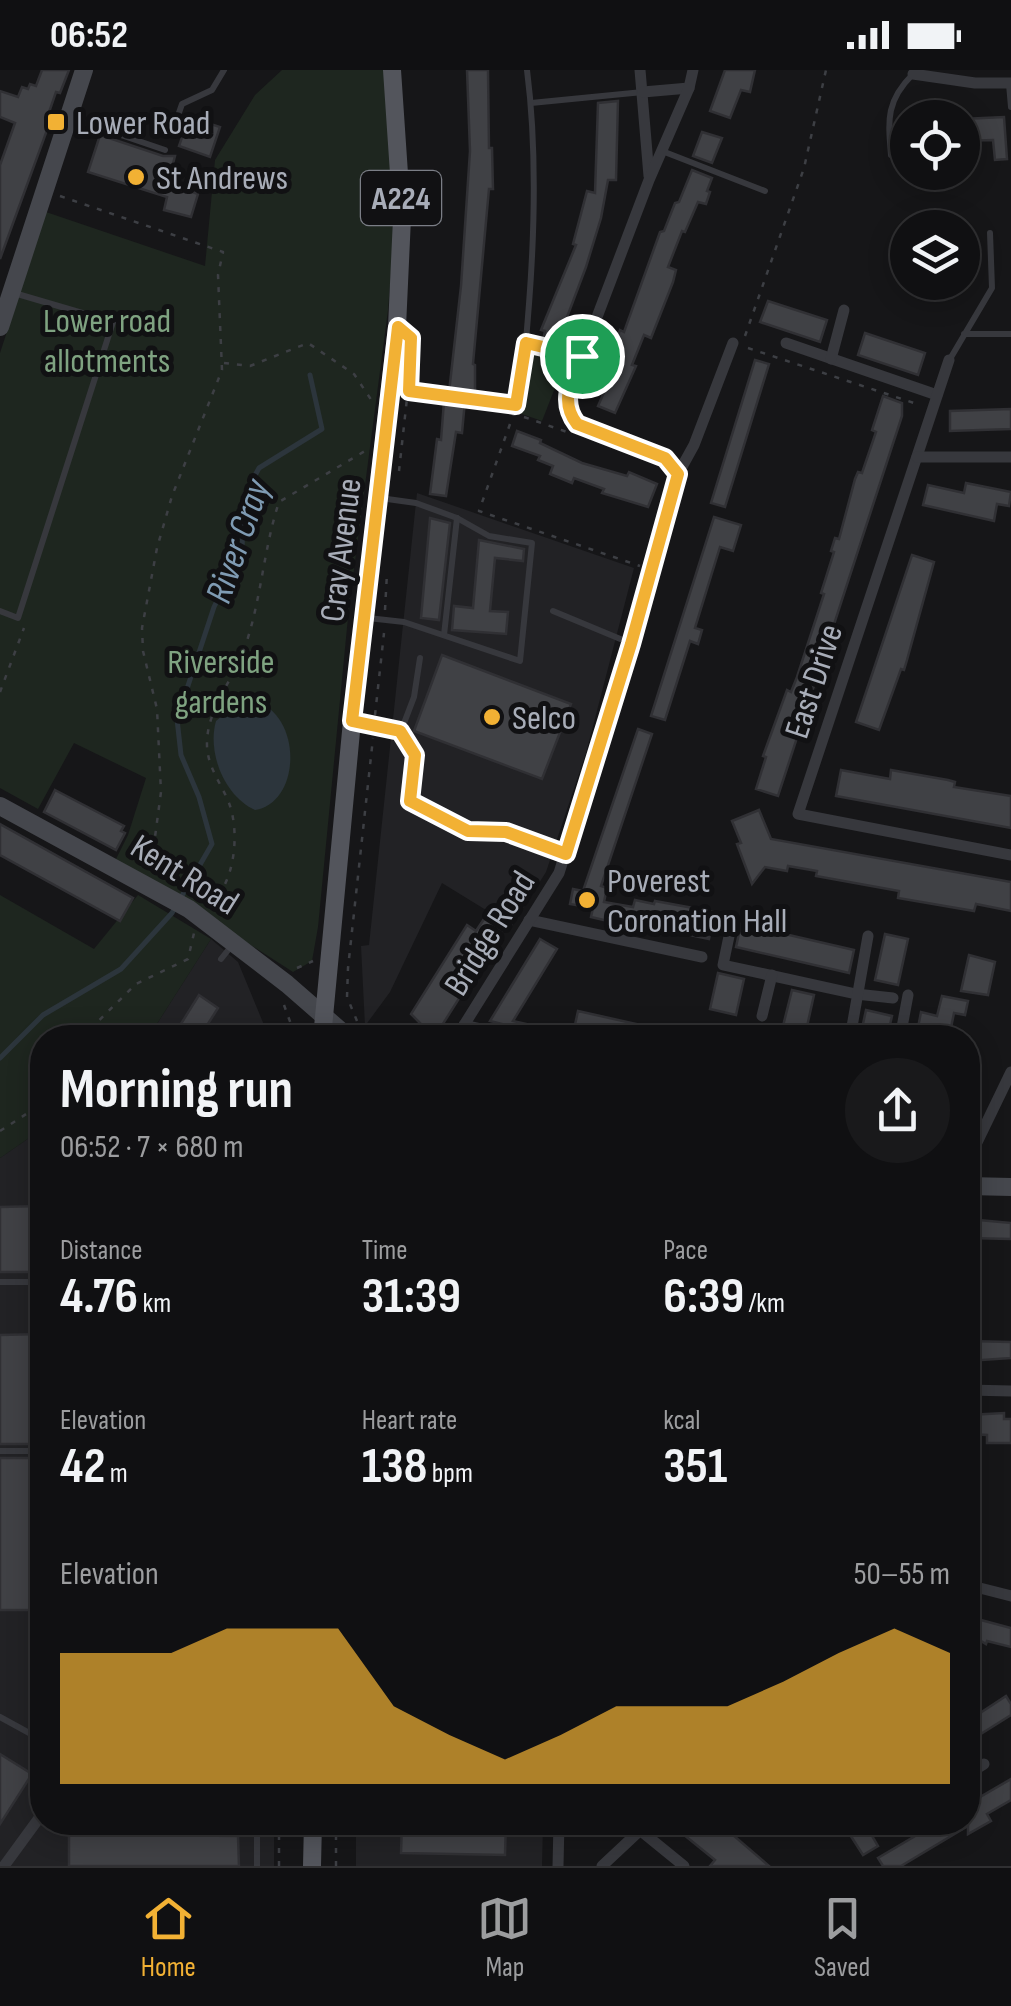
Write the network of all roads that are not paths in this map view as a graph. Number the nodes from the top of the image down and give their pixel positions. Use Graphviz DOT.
graph roads {
  1 [pos="84,70"];
  2 [pos="224,70"];
  3 [pos="392,70"];
  4 [pos="527,70"];
  5 [pos="640,70"];
  6 [pos="693,70"];
  7 [pos="913,72"];
  8 [pos="975,76"];
  9 [pos="1010,83"];
  10 [pos="689,88"];
  11 [pos="642,92"];
  12 [pos="894,100"];
  13 [pos="532,103"];
  14 [pos="1011,108"];
  15 [pos="890,112"];
  16 [pos="68,118"];
  17 [pos="173,130"];
  18 [pos="890,143"];
  19 [pos="165,150"];
  20 [pos="662,151"];
  21 [pos="649,180"];
  22 [pos="766,191"];
  23 [pos="990,234"];
  24 [pos="11,292"];
  25 [pos="844,310"];
  26 [pos="0,327"];
  27 [pos="964,334"];
  28 [pos="1011,334"];
  29 [pos="526,343"];
  30 [pos="733,343"];
  31 [pos="786,343"];
  32 [pos="582,356"];
  33 [pos="830,358"];
  34 [pos="949,360"];
  35 [pos="938,395"];
  36 [pos="515,409"];
  37 [pos="1011,457"];
  38 [pos="916,458"];
  39 [pos="678,474"];
  40 [pos="386,499"];
  41 [pos="456,518"];
  42 [pos="0,610"];
  43 [pos="553,611"];
  44 [pos="364,618"];
  45 [pos="444,635"];
  46 [pos="631,644"];
  47 [pos="420,658"];
  48 [pos="352,721"];
  49 [pos="400,731"];
  50 [pos="0,806"];
  51 [pos="566,854"];
  52 [pos="1011,856"];
  53 [pos="733,917"];
  54 [pos="529,920"];
  55 [pos="868,936"];
  56 [pos="234,943"];
  57 [pos="702,957"];
  58 [pos="221,959"];
  59 [pos="772,975"];
  60 [pos="856,994"];
  61 [pos="908,995"];
  62 [pos="893,998"];
  63 [pos="322,1016"];
  64 [pos="762,1016"];
  65 [pos="322,1025"];
  66 [pos="341,1025"];
  67 [pos="464,1025"];
  68 [pos="852,1025"];
  69 [pos="902,1025"];
  70 [pos="1011,1072"];
  71 [pos="980,1136"];
  72 [pos="980,1186"];
  73 [pos="1011,1187"];
  74 [pos="0,1282"];
  75 [pos="30,1282"];
  76 [pos="980,1390"];
  77 [pos="1011,1391"];
  78 [pos="30,1450"];
  79 [pos="0,1451"];
  80 [pos="980,1589"];
  81 [pos="1011,1596"];
  82 [pos="0,1717"];
  83 [pos="30,1733"];
  84 [pos="984,1764"];
  85 [pos="980,1766"];
  86 [pos="30,1830"];
  87 [pos="257,1835"];
  88 [pos="313,1835"];
  89 [pos="558,1835"];
  90 [pos="636,1835"];
  91 [pos="653,1835"];
  92 [pos="4,1866"];
  93 [pos="258,1866"];
  94 [pos="312,1866"];
  95 [pos="558,1866"];
  96 [pos="602,1866"];
  97 [pos="684,1866"];
  1 -- 16 [label="street"];
  2 -- 17 [label="lane"];
  3 -- 40 [label="main road, Cray Avenue / A224"];
  4 -- 13 [label="lane"];
  5 -- 11 [label="street"];
  6 -- 10 [label="street"];
  7 -- 8 [label="street"];
  7 -- 12 [label="lane"];
  8 -- 9 [label="street"];
  9 -- 14 [label="lane"];
  10 -- 11 [label="street"];
  10 -- 20 [label="street"];
  11 -- 13 [label="lane"];
  11 -- 21 [label="street"];
  13 -- 29 [label="lane"];
  15 -- 18 [label="lane"];
  16 -- 19 [label="lane"];
  16 -- 24 [label="street"];
  20 -- 21 [label="street"];
  20 -- 22 [label="lane"];
  21 -- 32 [label="street"];
  23 -- 27 [label="lane"];
  24 -- 26 [label="street"];
  24 -- 42 [label="lane"];
  25 -- 33 [label="street"];
  27 -- 28 [label="lane"];
  27 -- 34 [label="lane"];
  29 -- 32 [label="lane"];
  29 -- 36 [label="lane"];
  30 -- 39 [label="street, Bridge Road"];
  31 -- 33 [label="street"];
  32 -- 39 [label="street"];
  33 -- 35 [label="street"];
  34 -- 35 [label="street, East Drive"];
  35 -- 38 [label="street, East Drive"];
  37 -- 38 [label="street"];
  38 -- 52 [label="street, East Drive"];
  39 -- 46 [label="street, Bridge Road"];
  40 -- 41 [label="lane"];
  40 -- 44 [label="main road, Cray Avenue / A224"];
  41 -- 45 [label="lane"];
  41 -- 45 [label="lane"];
  43 -- 46 [label="lane"];
  44 -- 45 [label="lane"];
  44 -- 48 [label="main road, Cray Avenue / A224"];
  46 -- 51 [label="street, Bridge Road"];
  47 -- 49 [label="lane"];
  48 -- 49 [label="lane"];
  48 -- 63 [label="main road, Cray Avenue / A224"];
  49 -- 51 [label="lane"];
  50 -- 56 [label="street, Kent Road"];
  51 -- 54 [label="street, Bridge Road"];
  53 -- 59 [label="street"];
  54 -- 57 [label="street"];
  54 -- 67 [label="street, Bridge Road"];
  55 -- 60 [label="street"];
  56 -- 58 [label="lane"];
  56 -- 63 [label="street, Kent Road"];
  59 -- 60 [label="street"];
  59 -- 64 [label="street"];
  60 -- 62 [label="street"];
  60 -- 68 [label="street"];
  61 -- 69 [label="street"];
  63 -- 65 [label="main road, Cray Avenue / A224"];
  63 -- 66 [label="street, Kent Road"];
  70 -- 71 [label="street"];
  72 -- 73 [label="street"];
  74 -- 75 [label="lane"];
  76 -- 77 [label="street"];
  78 -- 79 [label="lane"];
  80 -- 81 [label="street"];
  82 -- 83 [label="lane"];
  84 -- 85 [label="street"];
  86 -- 92 [label="street"];
  87 -- 93 [label="lane"];
  88 -- 94 [label="main road"];
  89 -- 95 [label="street"];
  90 -- 96 [label="street"];
  91 -- 97 [label="street"];
}
